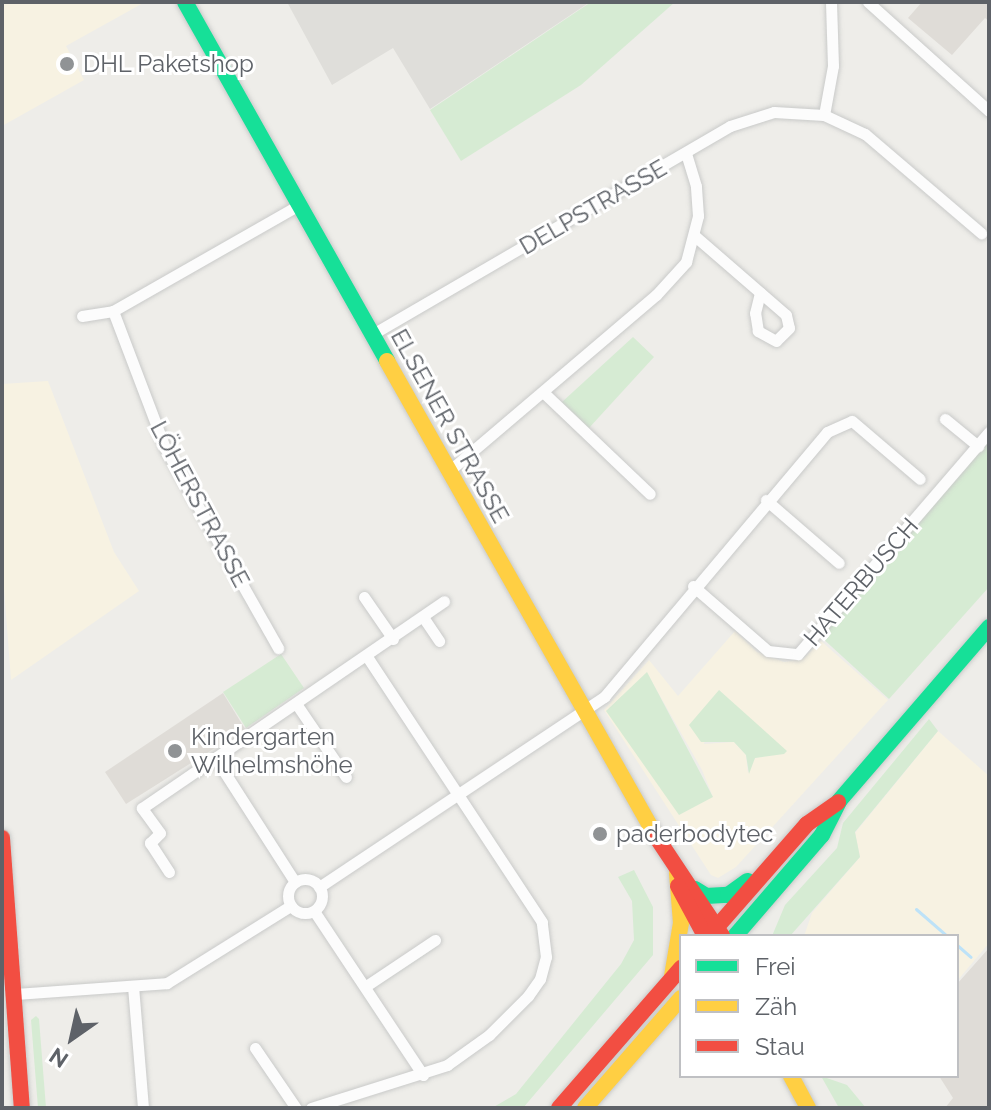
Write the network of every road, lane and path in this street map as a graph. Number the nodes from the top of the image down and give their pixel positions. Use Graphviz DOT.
graph roads {
  1 [pos="185,2"];
  2 [pos="831,2"];
  3 [pos="868,2"];
  4 [pos="989,111"];
  5 [pos="824,115"];
  6 [pos="686,153"];
  7 [pos="299,205"];
  8 [pos="981,233"];
  9 [pos="696,237"];
  10 [pos="760,293"];
  11 [pos="113,311"];
  12 [pos="82,316"];
  13 [pos="371,335"];
  14 [pos="544,393"];
  15 [pos="945,419"];
  16 [pos="989,432"];
  17 [pos="978,446"];
  18 [pos="449,471"];
  19 [pos="920,479"];
  20 [pos="650,494"];
  21 [pos="766,500"];
  22 [pos="839,563"];
  23 [pos="693,586"];
  24 [pos="364,597"];
  25 [pos="444,601"];
  26 [pos="423,617"];
  27 [pos="989,627"];
  28 [pos="393,639"];
  29 [pos="439,641"];
  30 [pos="278,648"];
  31 [pos="367,657"];
  32 [pos="297,705"];
  33 [pos="584,711"];
  34 [pos="216,759"];
  35 [pos="346,777"];
  36 [pos="457,792"];
  37 [pos="839,801"];
  38 [pos="2,838"];
  39 [pos="766,870"];
  40 [pos="169,872"];
  41 [pos="677,878"];
  42 [pos="295,882"];
  43 [pos="319,887"];
  44 [pos="695,889"];
  45 [pos="290,906"];
  46 [pos="314,911"];
  47 [pos="680,934"];
  48 [pos="713,934"];
  49 [pos="737,934"];
  50 [pos="435,940"];
  51 [pos="679,947"];
  52 [pos="676,973"];
  53 [pos="133,986"];
  54 [pos="366,986"];
  55 [pos="14,994"];
  56 [pos="679,1000"];
  57 [pos="679,1009"];
  58 [pos="664,1017"];
  59 [pos="255,1048"];
  60 [pos="423,1075"];
  61 [pos="792,1078"];
  62 [pos="22,1108"];
  63 [pos="143,1108"];
  64 [pos="296,1108"];
  65 [pos="311,1108"];
  66 [pos="559,1108"];
  67 [pos="585,1108"];
  68 [pos="808,1108"];
  1 -- 7 [label="street, ELSENER STRASSE"];
  2 -- 5 [label="street"];
  3 -- 4 [label="street"];
  5 -- 6 [label="street, DELPSTRASSE"];
  5 -- 8 [label="street, DELPSTRASSE"];
  6 -- 9 [label="street"];
  6 -- 13 [label="street, DELPSTRASSE"];
  7 -- 11 [label="street"];
  7 -- 13 [label="street, ELSENER STRASSE"];
  9 -- 10 [label="street"];
  9 -- 14 [label="street"];
  11 -- 12 [label="street"];
  11 -- 30 [label="street, LÖHERSTRASSE"];
  13 -- 18 [label="street, ELSENER STRASSE"];
  14 -- 18 [label="street"];
  14 -- 20 [label="street"];
  15 -- 17 [label="street"];
  16 -- 17 [label="street, HATERBUSCH"];
  17 -- 23 [label="street, HATERBUSCH"];
  18 -- 33 [label="street, ELSENER STRASSE"];
  19 -- 21 [label="street"];
  21 -- 22 [label="street, HATERBUSCH"];
  21 -- 23 [label="street"];
  23 -- 33 [label="street"];
  24 -- 28 [label="street"];
  25 -- 26 [label="street"];
  26 -- 28 [label="street"];
  26 -- 29 [label="street"];
  27 -- 37 [label="street"];
  28 -- 31 [label="street"];
  31 -- 32 [label="street"];
  31 -- 36 [label="street"];
  32 -- 34 [label="street"];
  32 -- 35 [label="street"];
  33 -- 36 [label="street"];
  33 -- 41 [label="street, ELSENER STRASSE"];
  34 -- 40 [label="street"];
  34 -- 42 [label="street"];
  36 -- 43 [label="street"];
  36 -- 60 [label="street"];
  37 -- 39 [label="street"];
  37 -- 49 [label="street"];
  38 -- 55 [label="street"];
  39 -- 44 [label="street"];
  39 -- 48 [label="street"];
  41 -- 44 [label="street, ELSENER STRASSE"];
  41 -- 47 [label="street"];
  41 -- 48 [label="street, ELSENER STRASSE"];
  42 -- 43 [label="street"];
  42 -- 45 [label="street"];
  43 -- 46 [label="street"];
  44 -- 48 [label="street, ELSENER STRASSE"];
  45 -- 46 [label="street"];
  45 -- 53 [label="street"];
  46 -- 54 [label="street"];
  50 -- 54 [label="street"];
  51 -- 52 [label="street"];
  52 -- 66 [label="street"];
  53 -- 55 [label="street"];
  53 -- 63 [label="street"];
  54 -- 60 [label="street"];
  55 -- 62 [label="street"];
  56 -- 58 [label="street"];
  57 -- 58 [label="street"];
  58 -- 67 [label="street"];
  59 -- 64 [label="street"];
  60 -- 65 [label="street"];
  61 -- 68 [label="street"];
}
